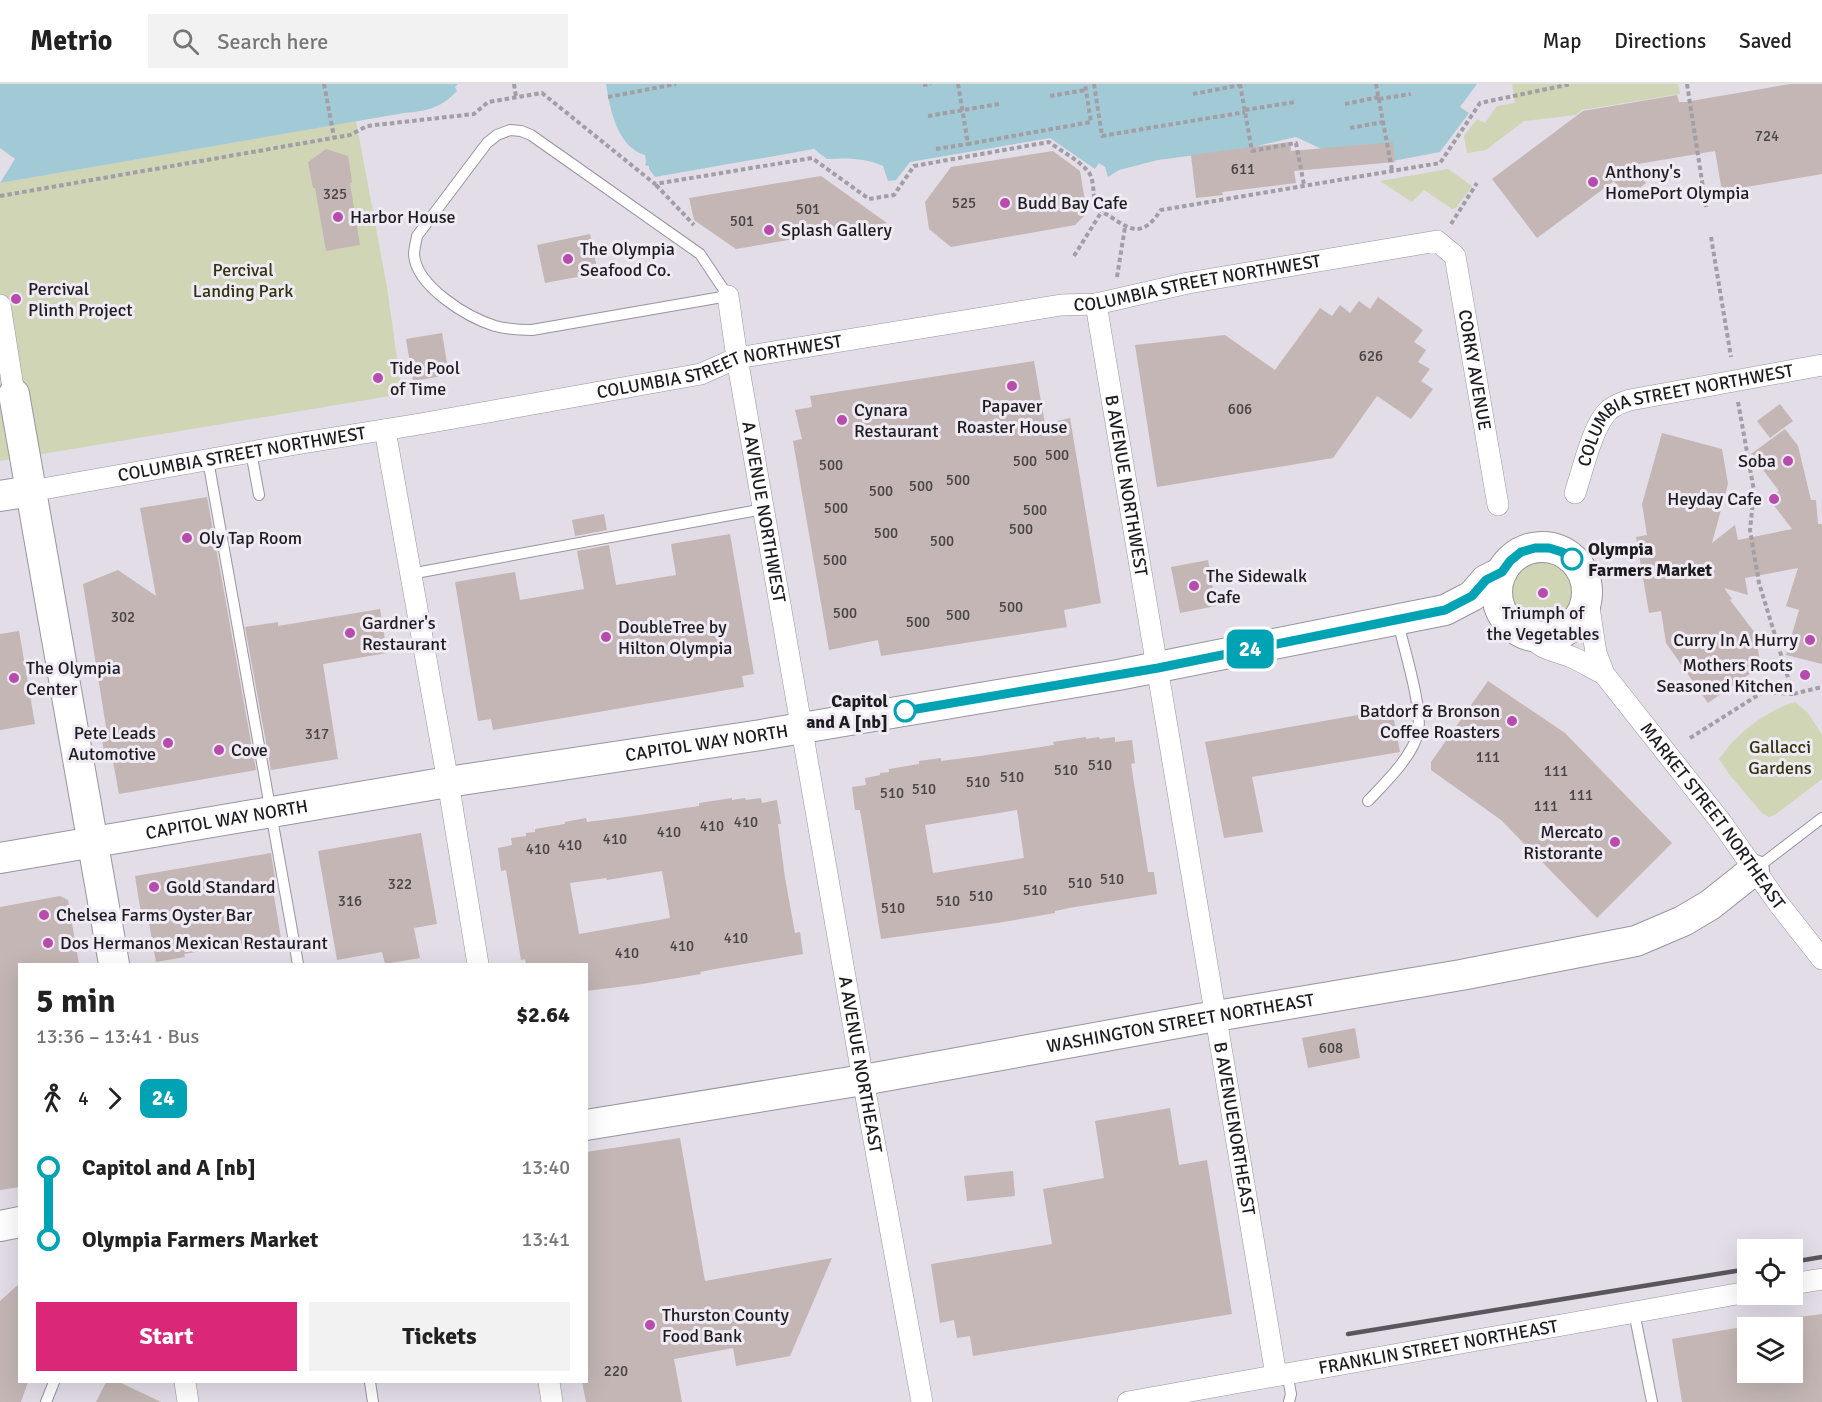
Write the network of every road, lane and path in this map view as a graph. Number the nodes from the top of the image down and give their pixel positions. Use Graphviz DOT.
graph roads {
  1 [pos="324,84"];
  2 [pos="514,84"];
  3 [pos="676,84"];
  4 [pos="931,84"];
  5 [pos="958,84"];
  6 [pos="1084,84"];
  7 [pos="1094,84"];
  8 [pos="1376,84"];
  9 [pos="1572,84"];
  10 [pos="1687,84"];
  11 [pos="923,85"];
  12 [pos="1240,85"];
  13 [pos="1085,90"];
  14 [pos="1193,94"];
  15 [pos="1411,94"];
  16 [pos="1050,96"];
  17 [pos="608,97"];
  18 [pos="516,98"];
  19 [pos="1379,98"];
  20 [pos="1295,102"];
  21 [pos="999,104"];
  22 [pos="1345,104"];
  23 [pos="963,110"];
  24 [pos="1245,111"];
  25 [pos="928,116"];
  26 [pos="1383,122"];
  27 [pos="1350,128"];
  28 [pos="334,137"];
  29 [pos="968,144"];
  30 [pos="936,149"];
  31 [pos="1392,170"];
  32 [pos="1477,183"];
  33 [pos="655,184"];
  34 [pos="1304,185"];
  35 [pos="0,196"];
  36 [pos="1706,207"];
  37 [pos="1102,211"];
  38 [pos="695,227"];
  39 [pos="1125,227"];
  40 [pos="1711,237"];
  41 [pos="1439,242"];
  42 [pos="1074,256"];
  43 [pos="1116,281"];
  44 [pos="728,296"];
  45 [pos="1096,304"];
  46 [pos="0,305"];
  47 [pos="1731,357"];
  48 [pos="737,358"];
  49 [pos="1822,365"];
  50 [pos="14,394"];
  51 [pos="1737,398"];
  52 [pos="386,430"];
  53 [pos="251,452"];
  54 [pos="208,460"];
  55 [pos="31,491"];
  56 [pos="1575,492"];
  57 [pos="259,495"];
  58 [pos="0,496"];
  59 [pos="1498,505"];
  60 [pos="764,509"];
  61 [pos="1502,572"];
  62 [pos="410,574"];
  63 [pos="1587,594"];
  64 [pos="1445,610"];
  65 [pos="1397,620"];
  66 [pos="1527,634"];
  67 [pos="1158,668"];
  68 [pos="1604,674"];
  69 [pos="1822,687"];
  70 [pos="1793,694"];
  71 [pos="802,728"];
  72 [pos="1690,738"];
  73 [pos="448,782"];
  74 [pos="1368,801"];
  75 [pos="272,812"];
  76 [pos="1822,818"];
  77 [pos="93,842"];
  78 [pos="0,858"];
  79 [pos="1754,870"];
  80 [pos="1822,959"];
  81 [pos="114,963"];
  82 [pos="298,963"];
  83 [pos="478,963"];
  84 [pos="1216,1016"];
  85 [pos="863,1080"];
  86 [pos="588,1125"];
  87 [pos="18,1222"];
  88 [pos="0,1226"];
  89 [pos="1822,1279"];
  90 [pos="1803,1282"];
  91 [pos="1737,1294"];
  92 [pos="1634,1312"];
  93 [pos="1282,1374"];
  94 [pos="54,1383"];
  95 [pos="185,1383"];
  96 [pos="370,1383"];
  97 [pos="549,1383"];
  98 [pos="1182,1397"];
  99 [pos="46,1402"];
  100 [pos="188,1402"];
  101 [pos="373,1402"];
  102 [pos="552,1402"];
  103 [pos="922,1402"];
  104 [pos="1128,1402"];
  105 [pos="1289,1402"];
  106 [pos="1652,1402"];
  1 -- 28 [label="path"];
  2 -- 18 [label="path"];
  3 -- 17 [label="path"];
  4 -- 11 [label="path"];
  5 -- 23 [label="path"];
  6 -- 13 [label="path"];
  7 -- 24 [label="path"];
  8 -- 19 [label="path"];
  9 -- 31 [label="path"];
  10 -- 36 [label="path"];
  12 -- 14 [label="path"];
  12 -- 24 [label="path"];
  13 -- 16 [label="path"];
  13 -- 29 [label="path"];
  15 -- 19 [label="path"];
  18 -- 28 [label="path"];
  18 -- 33 [label="path"];
  19 -- 22 [label="path"];
  19 -- 26 [label="path"];
  20 -- 24 [label="path"];
  21 -- 23 [label="path"];
  23 -- 25 [label="path"];
  23 -- 29 [label="path"];
  24 -- 34 [label="path"];
  26 -- 27 [label="path"];
  26 -- 31 [label="path"];
  28 -- 35 [label="path"];
  29 -- 30 [label="path"];
  31 -- 34 [label="path"];
  32 -- 41 [label="path"];
  33 -- 37 [label="path"];
  33 -- 38 [label="path"];
  34 -- 39 [label="path"];
  37 -- 39 [label="path"];
  37 -- 42 [label="path"];
  39 -- 43 [label="path"];
  40 -- 47 [label="path"];
  41 -- 45 [label="street, COLUMBIA STREET NORTHWEST"];
  41 -- 59 [label="street, CORKY AVENUE"];
  44 -- 44 [label="lane"];
  44 -- 48 [label="street, A AVENUE NORTHWEST"];
  45 -- 48 [label="street, COLUMBIA STREET NORTHWEST"];
  45 -- 67 [label="street, B AVENUE NORTHWEST"];
  46 -- 50 [label="street"];
  48 -- 52 [label="street, COLUMBIA STREET NORTHWEST"];
  48 -- 60 [label="street, A AVENUE NORTHWEST"];
  49 -- 56 [label="street, COLUMBIA STREET NORTHWEST"];
  50 -- 55 [label="street"];
  51 -- 70 [label="path"];
  52 -- 53 [label="street, COLUMBIA STREET NORTHWEST"];
  52 -- 62 [label="street"];
  53 -- 54 [label="street, COLUMBIA STREET NORTHWEST"];
  53 -- 57 [label="lane"];
  54 -- 55 [label="street, COLUMBIA STREET NORTHWEST"];
  54 -- 75 [label="lane"];
  55 -- 58 [label="street, COLUMBIA STREET NORTHWEST"];
  55 -- 77 [label="street"];
  60 -- 62 [label="lane"];
  60 -- 71 [label="street, A AVENUE NORTHWEST"];
  61 -- 63 [label="street"];
  61 -- 64 [label="street, CAPITOL WAY NORTH"];
  61 -- 66 [label="street"];
  62 -- 73 [label="street"];
  63 -- 66 [label="street"];
  63 -- 68 [label="street, MARKET STREET NORTHEAST"];
  64 -- 65 [label="street, CAPITOL WAY NORTH"];
  64 -- 66 [label="street, CAPITOL WAY NORTH"];
  65 -- 67 [label="street, CAPITOL WAY NORTH"];
  65 -- 74 [label="lane"];
  66 -- 68 [label="street, MARKET STREET NORTHEAST"];
  67 -- 71 [label="street, CAPITOL WAY NORTH"];
  67 -- 84 [label="street, B AVENUENORTHEAST"];
  68 -- 79 [label="street, MARKET STREET NORTHEAST"];
  69 -- 70 [label="path"];
  70 -- 72 [label="path"];
  71 -- 73 [label="street, CAPITOL WAY NORTH"];
  71 -- 85 [label="street, A AVENUE NORTHEAST"];
  73 -- 75 [label="street, CAPITOL WAY NORTH"];
  73 -- 83 [label="street"];
  75 -- 77 [label="street, CAPITOL WAY NORTH"];
  75 -- 82 [label="lane"];
  76 -- 79 [label="lane"];
  77 -- 78 [label="street, CAPITOL WAY NORTH"];
  77 -- 81 [label="street"];
  79 -- 80 [label="street, MARKET STREET NORTHEAST"];
  79 -- 84 [label="street, WASHINGTON STREET NORTHEAST"];
  84 -- 85 [label="street, WASHINGTON STREET NORTHEAST"];
  84 -- 93 [label="street, B AVENUENORTHEAST"];
  85 -- 86 [label="street, WASHINGTON STREET NORTHEAST"];
  85 -- 103 [label="street, A AVENUE NORTHEAST"];
  87 -- 88 [label="street"];
  89 -- 90 [label="street"];
  91 -- 92 [label="street, FRANKLIN STREET NORTHEAST"];
  92 -- 93 [label="street, FRANKLIN STREET NORTHEAST"];
  92 -- 106 [label="lane"];
  93 -- 98 [label="street, FRANKLIN STREET NORTHEAST"];
  93 -- 105 [label="lane"];
  94 -- 99 [label="lane"];
  95 -- 100 [label="street"];
  96 -- 101 [label="lane"];
  97 -- 102 [label="street"];
  98 -- 104 [label="street, FRANKLIN STREET NORTHEAST"];
}
